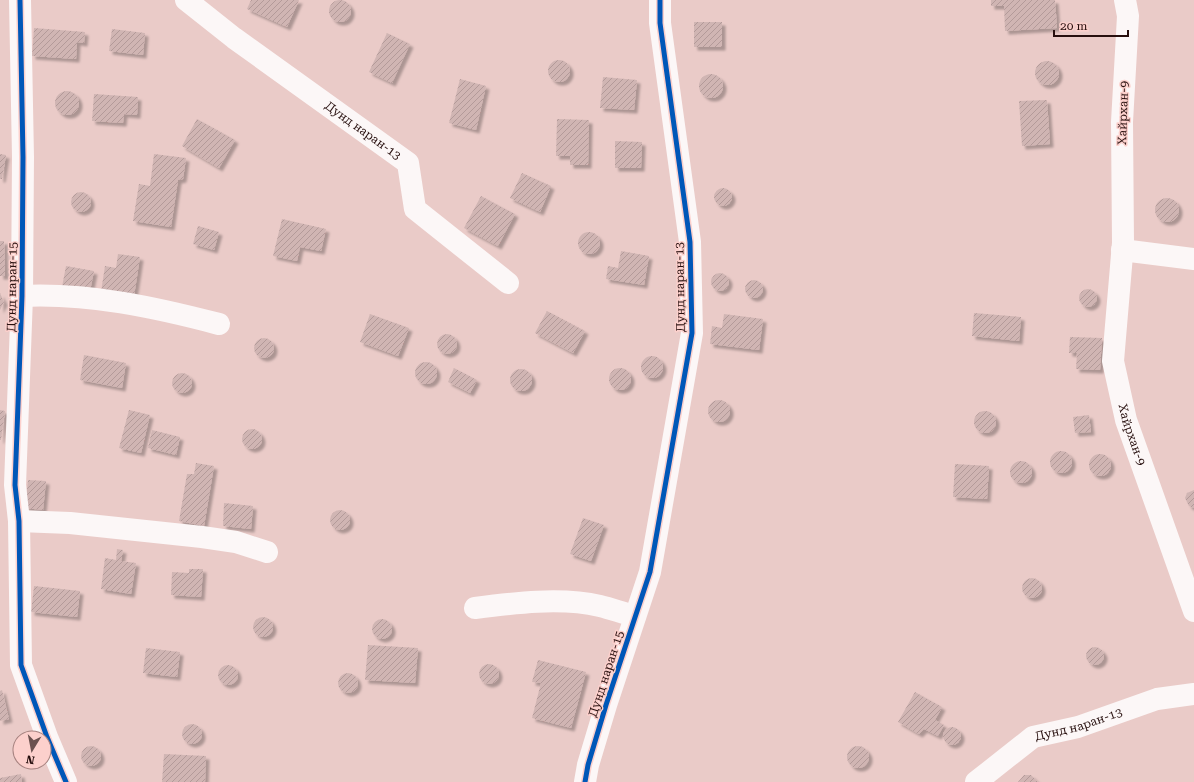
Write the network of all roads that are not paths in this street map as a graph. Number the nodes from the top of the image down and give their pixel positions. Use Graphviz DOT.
graph roads {
  1 [pos="20,0"];
  2 [pos="186,0"];
  3 [pos="660,0"];
  4 [pos="1125,0"];
  5 [pos="1122,250"];
  6 [pos="1194,259"];
  7 [pos="508,283"];
  8 [pos="22,296"];
  9 [pos="219,324"];
  10 [pos="19,521"];
  11 [pos="267,552"];
  12 [pos="650,572"];
  13 [pos="475,608"];
  14 [pos="1194,611"];
  15 [pos="635,616"];
  16 [pos="1194,694"];
  17 [pos="66,782"];
  18 [pos="585,782"];
  19 [pos="976,782"];
  1 -- 8 [label="street, Дунд наран-15"];
  2 -- 7 [label="street, Дунд наран-13"];
  3 -- 12 [label="street, Дунд наран-13"];
  4 -- 5 [label="street, Хайрхан-9"];
  5 -- 6 [label="street"];
  5 -- 14 [label="street, Хайрхан-9"];
  8 -- 9 [label="street, Дунд наран-15"];
  8 -- 10 [label="street, Дунд наран-15"];
  10 -- 11 [label="street"];
  10 -- 17 [label="street, Дунд наран-15"];
  12 -- 15 [label="street, Дунд наран-15"];
  13 -- 15 [label="street"];
  15 -- 18 [label="street, Дунд наран-15"];
  16 -- 19 [label="street, Дунд наран-13"];
}
